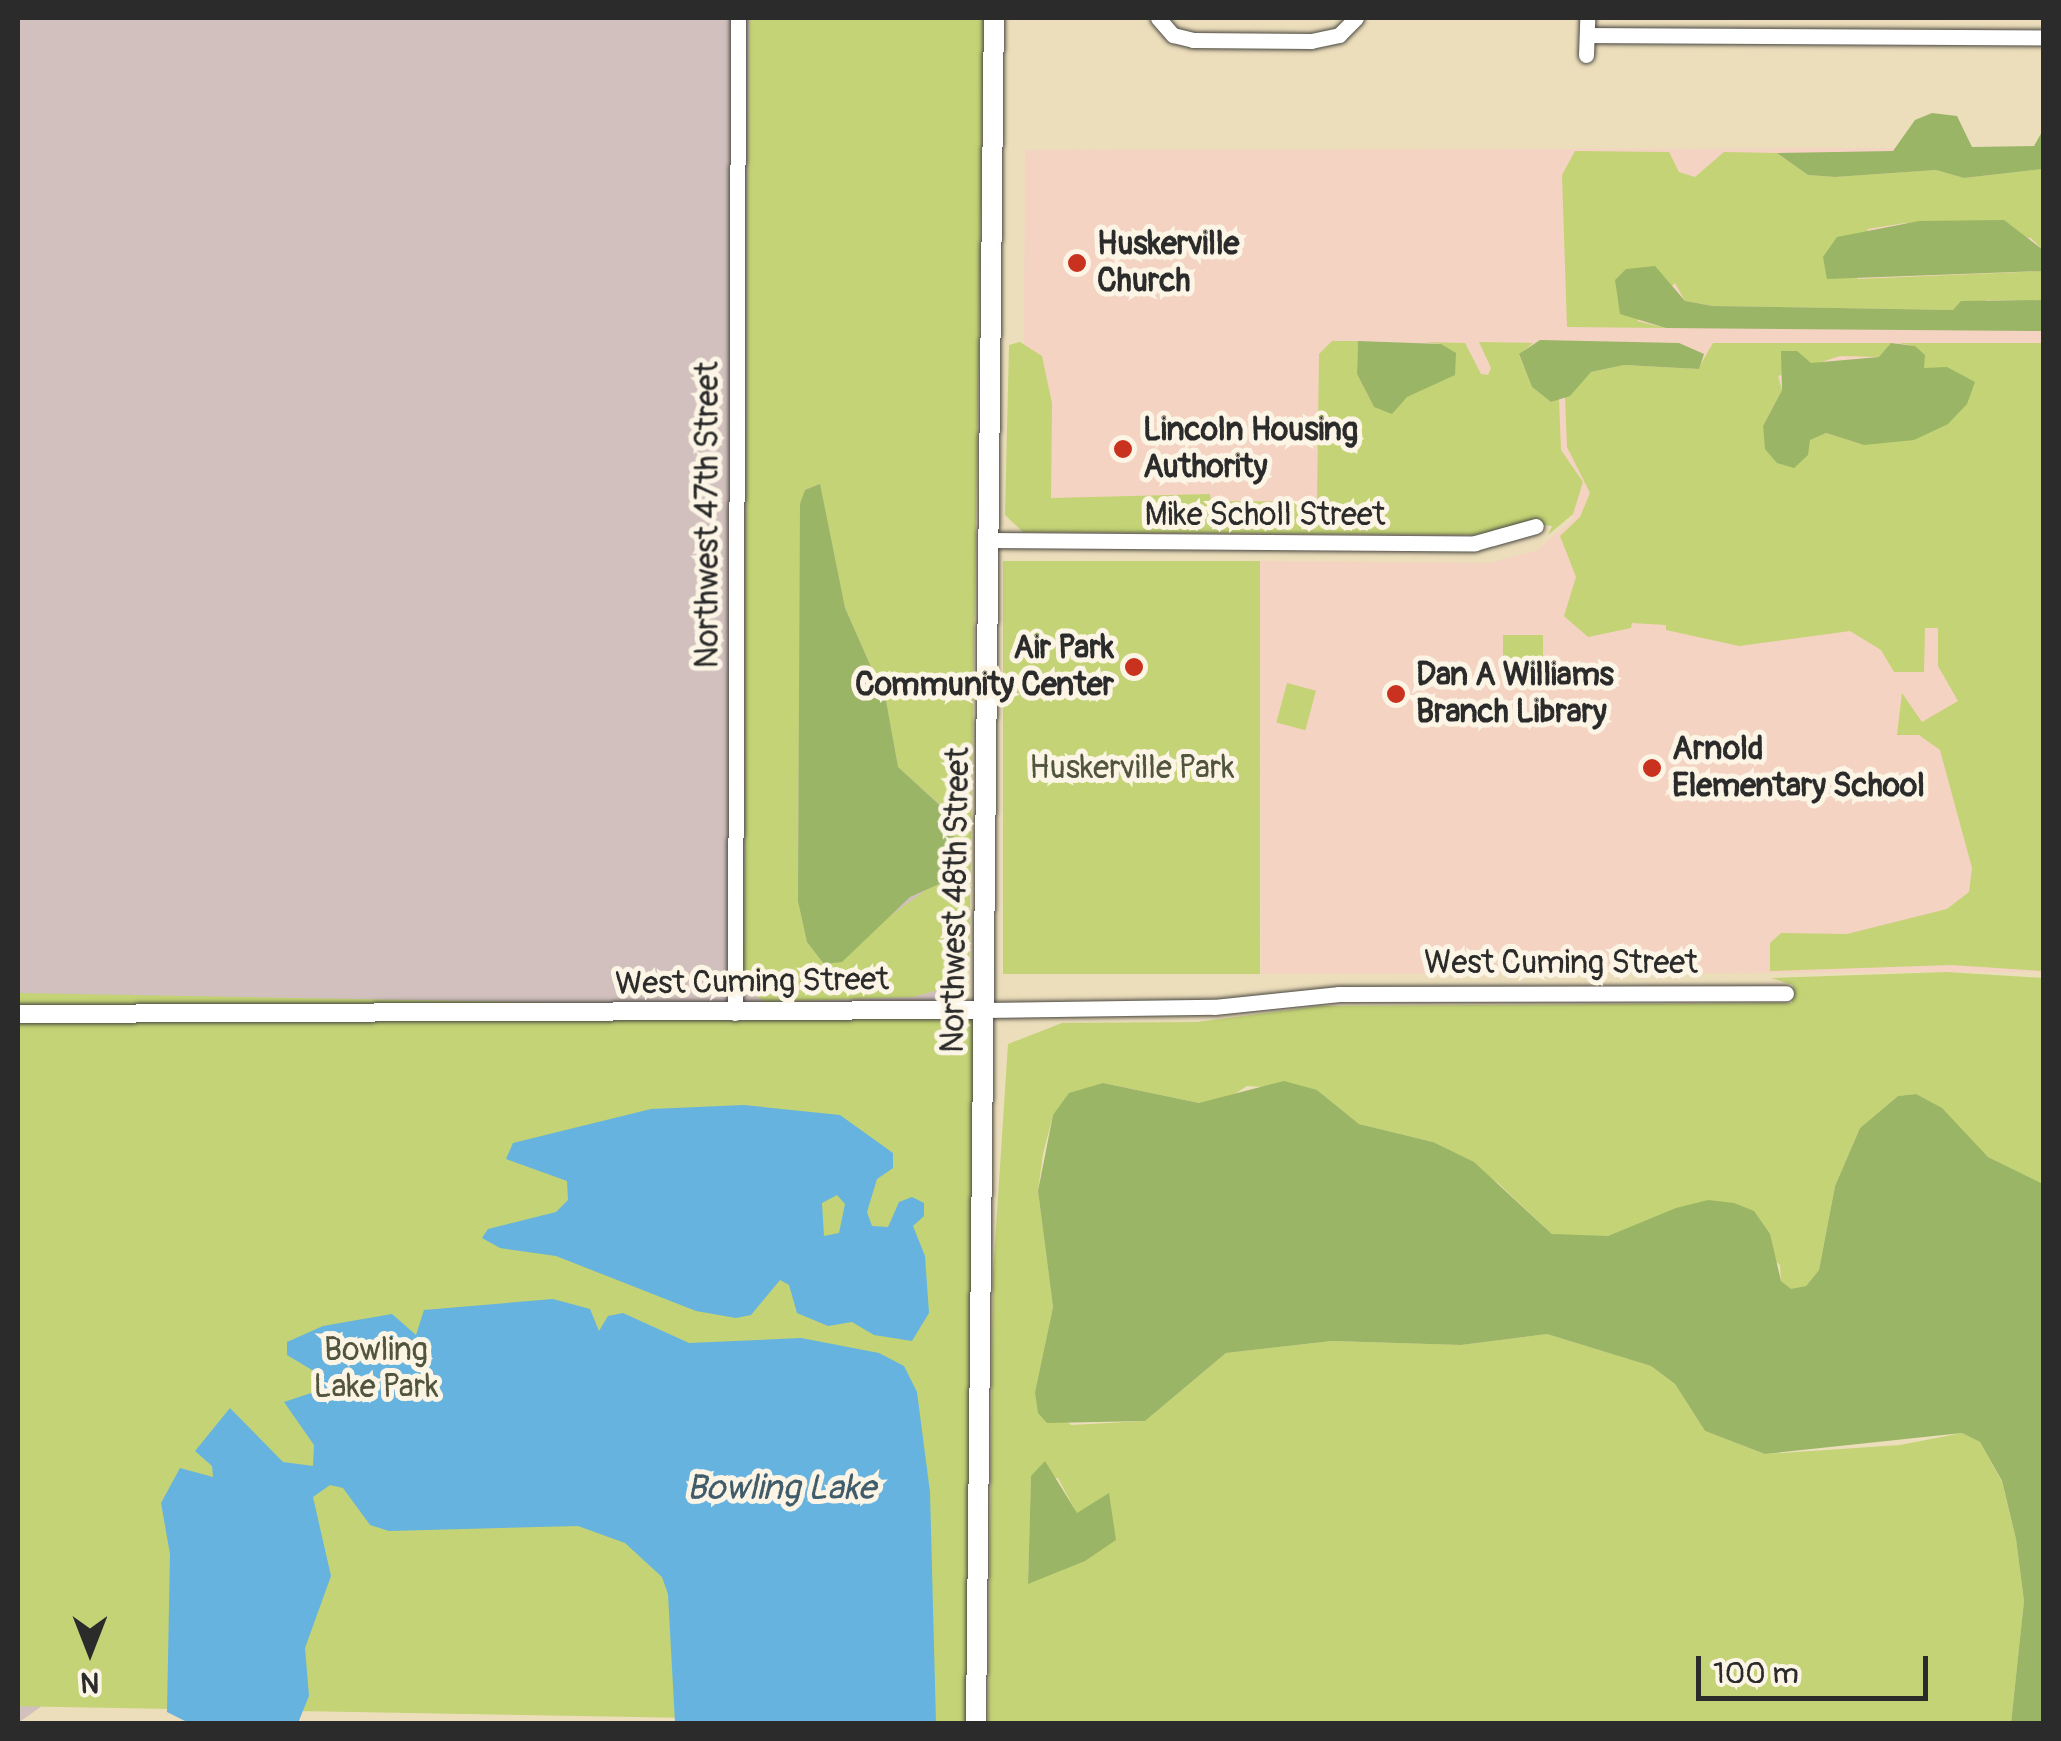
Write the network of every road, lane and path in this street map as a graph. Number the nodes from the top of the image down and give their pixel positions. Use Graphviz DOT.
graph roads {
  1 [pos="738,18"];
  2 [pos="994,18"];
  3 [pos="1587,18"];
  4 [pos="1160,21"];
  5 [pos="1352,24"];
  6 [pos="1587,35"];
  7 [pos="2044,37"];
  8 [pos="1586,55"];
  9 [pos="1536,526"];
  10 [pos="990,540"];
  11 [pos="1786,993"];
  12 [pos="985,1010"];
  13 [pos="735,1012"];
  14 [pos="18,1014"];
  15 [pos="976,1724"];
  1 -- 13 [label="street, Northwest 47th Street"];
  2 -- 10 [label="main road, Northwest 48th Street"];
  3 -- 6 [label="street"];
  4 -- 5 [label="street"];
  6 -- 7 [label="street"];
  6 -- 8 [label="street"];
  9 -- 10 [label="street, Mike Scholl Street"];
  10 -- 12 [label="main road, Northwest 48th Street"];
  11 -- 12 [label="street, West Cuming Street"];
  12 -- 13 [label="street, West Cuming Street"];
  12 -- 15 [label="main road, Northwest 48th Street"];
  13 -- 14 [label="street, West Cuming Street"];
}
